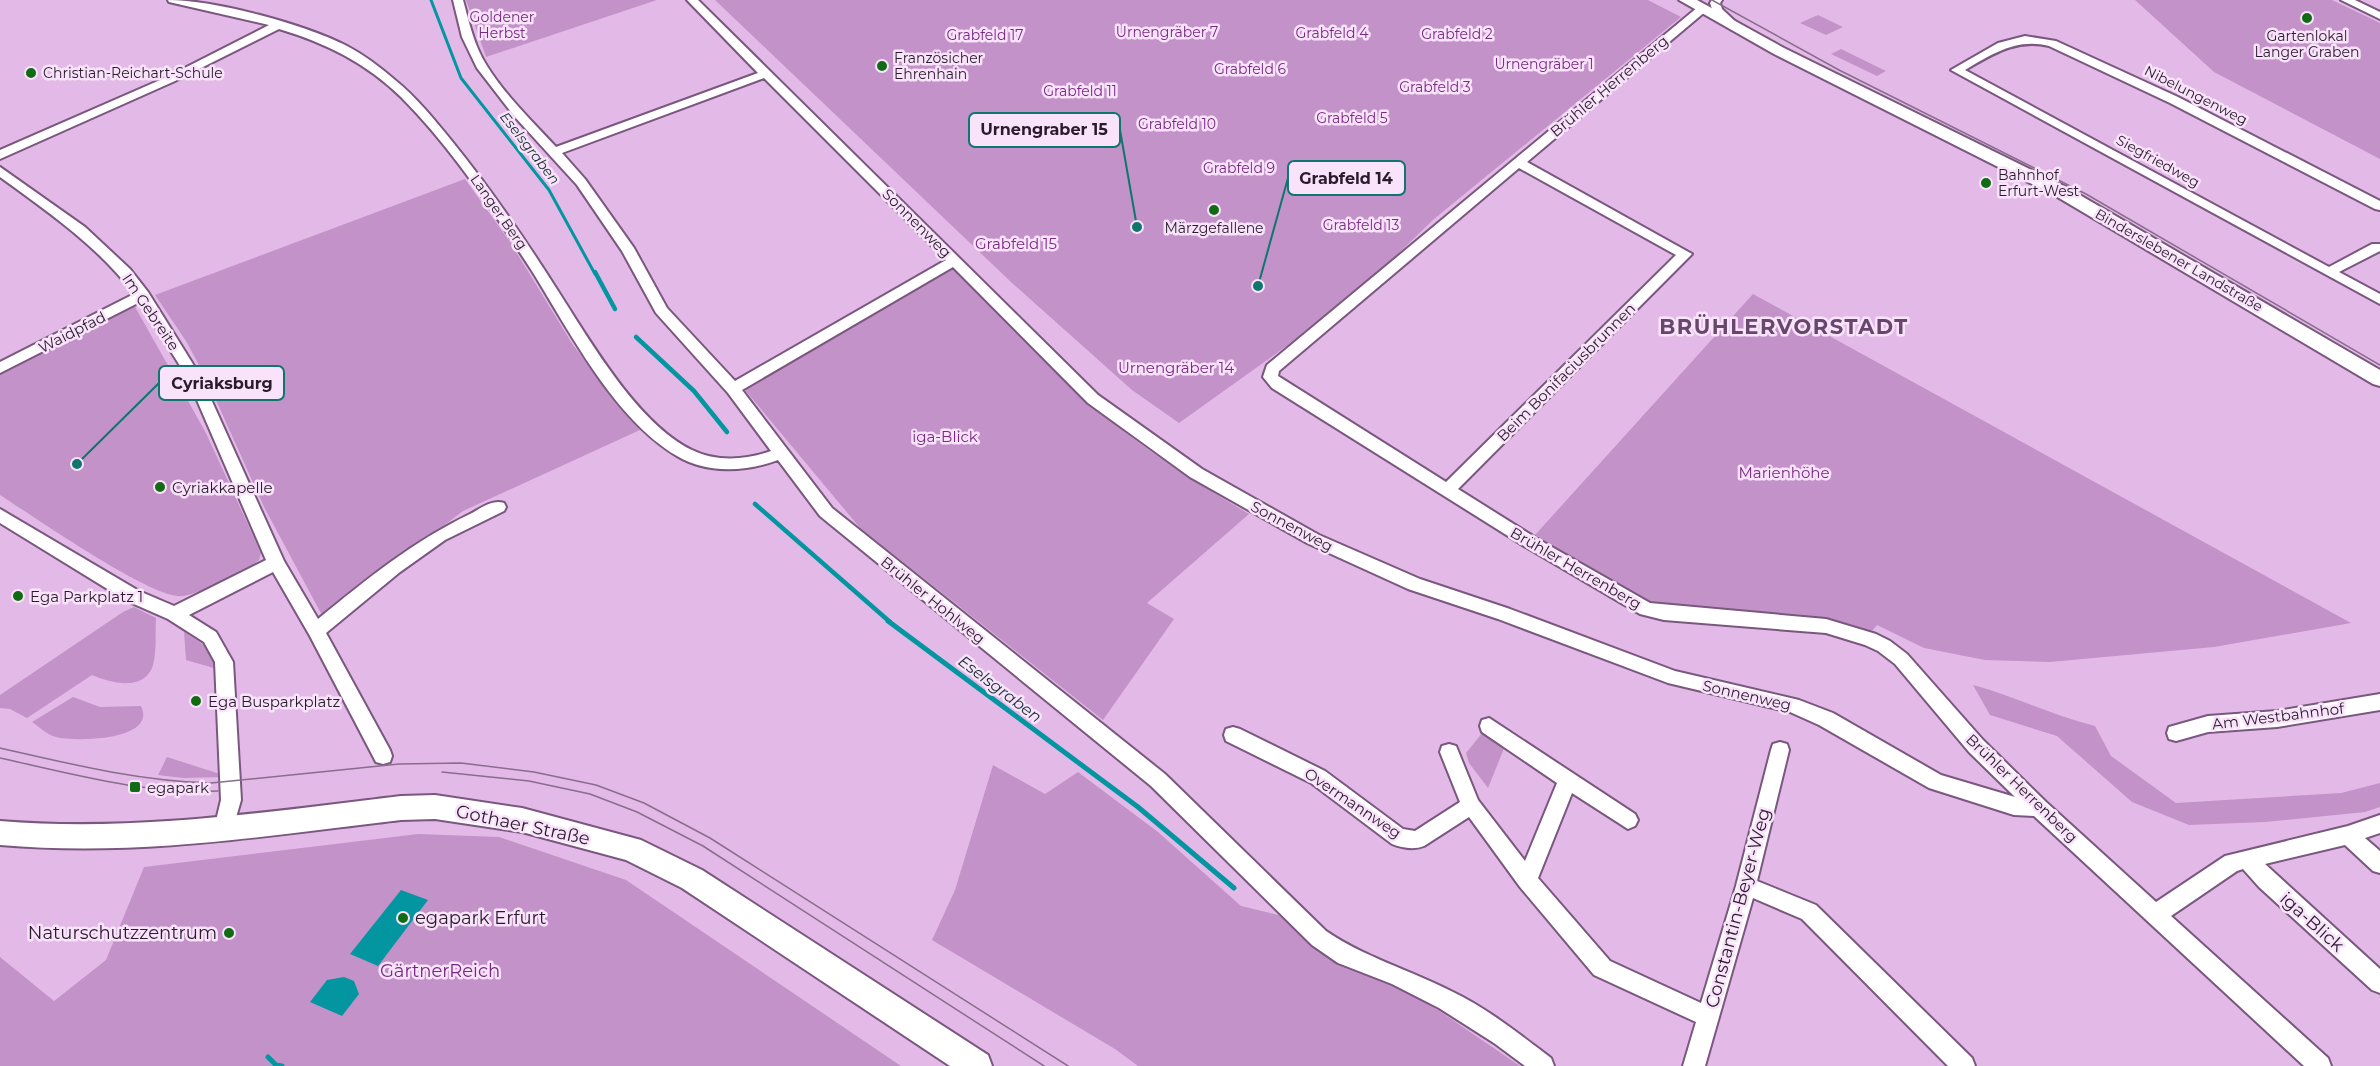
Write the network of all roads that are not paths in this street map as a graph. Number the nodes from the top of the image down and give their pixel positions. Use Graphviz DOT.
graph roads {
  1 [pos="173,0"];
  2 [pos="458,0"];
  3 [pos="692,0"];
  4 [pos="1686,0"];
  5 [pos="1717,0"];
  6 [pos="2346,0"];
  7 [pos="1702,9"];
  8 [pos="2380,16"];
  9 [pos="278,25"];
  10 [pos="1737,29"];
  11 [pos="1994,50"];
  12 [pos="768,74"];
  13 [pos="554,152"];
  14 [pos="0,155"];
  15 [pos="1517,162"];
  16 [pos="0,171"];
  17 [pos="2380,206"];
  18 [pos="2378,247"];
  19 [pos="955,261"];
  20 [pos="2329,272"];
  21 [pos="143,296"];
  22 [pos="2380,300"];
  23 [pos="0,368"];
  24 [pos="2380,379"];
  25 [pos="733,389"];
  26 [pos="781,453"];
  27 [pos="1447,490"];
  28 [pos="498,507"];
  29 [pos="0,515"];
  30 [pos="276,563"];
  31 [pos="174,614"];
  32 [pos="316,631"];
  33 [pos="2380,702"];
  34 [pos="1489,726"];
  35 [pos="2176,733"];
  36 [pos="1233,735"];
  37 [pos="1780,750"];
  38 [pos="1449,752"];
  39 [pos="383,756"];
  40 [pos="1568,780"];
  41 [pos="1471,805"];
  42 [pos="2039,808"];
  43 [pos="1628,820"];
  44 [pos="2380,824"];
  45 [pos="224,829"];
  46 [pos="0,833"];
  47 [pos="2348,835"];
  48 [pos="2247,859"];
  49 [pos="2380,864"];
  50 [pos="1527,880"];
  51 [pos="1746,886"];
  52 [pos="2156,914"];
  53 [pos="2380,983"];
  54 [pos="1708,1017"];
  55 [pos="976,1066"];
  56 [pos="1543,1066"];
  57 [pos="1694,1066"];
  58 [pos="1964,1066"];
  59 [pos="2320,1066"];
  1 -- 9 [label="street, Langer Berg"];
  2 -- 13 [label="street, Brühler Hohlweg"];
  3 -- 12 [label="street, Sonnenweg"];
  4 -- 7 [label="main road, Binderslebener Landstraße"];
  5 -- 10 [label="street"];
  6 -- 8 [label="street"];
  7 -- 10 [label="main road, Binderslebener Landstraße"];
  7 -- 15 [label="street, Brühler Herrenberg"];
  9 -- 14 [label="street"];
  9 -- 26 [label="street, Langer Berg"];
  10 -- 24 [label="main road, Binderslebener Landstraße"];
  11 -- 17 [label="street, Nibelungenweg"];
  11 -- 20 [label="street, Siegfriedweg"];
  12 -- 13 [label="street"];
  12 -- 19 [label="street, Sonnenweg"];
  13 -- 25 [label="street, Brühler Hohlweg"];
  15 -- 27 [label="street, Beim Bonifaciusbrunnen"];
  15 -- 27 [label="street, Brühler Herrenberg"];
  16 -- 21 [label="street, Im Gebreite"];
  18 -- 20 [label="street"];
  19 -- 25 [label="street"];
  19 -- 42 [label="street, Sonnenweg"];
  20 -- 22 [label="street, Siegfriedweg"];
  21 -- 23 [label="street, Waidpfad"];
  21 -- 30 [label="street, Im Gebreite"];
  25 -- 26 [label="street, Brühler Hohlweg"];
  26 -- 56 [label="street, Brühler Hohlweg"];
  27 -- 42 [label="street, Brühler Herrenberg"];
  28 -- 32 [label="street"];
  29 -- 31 [label="street"];
  30 -- 31 [label="street"];
  30 -- 32 [label="street, Im Gebreite"];
  31 -- 45 [label="street"];
  32 -- 39 [label="street, Im Gebreite"];
  33 -- 35 [label="street, Am Westbahnhof"];
  34 -- 40 [label="street"];
  36 -- 41 [label="street, Overmannweg"];
  37 -- 51 [label="street, Constantin-Beyer-Weg"];
  38 -- 41 [label="street"];
  40 -- 43 [label="street"];
  40 -- 50 [label="street"];
  41 -- 50 [label="street"];
  42 -- 52 [label="street, Brühler Herrenberg"];
  44 -- 47 [label="street"];
  45 -- 46 [label="main road, Gothaer Straße"];
  45 -- 55 [label="main road, Gothaer Straße"];
  47 -- 48 [label="street"];
  47 -- 49 [label="street"];
  48 -- 52 [label="street"];
  48 -- 53 [label="street, iga-Blick"];
  50 -- 54 [label="street"];
  51 -- 54 [label="street, Constantin-Beyer-Weg"];
  51 -- 58 [label="street"];
  52 -- 59 [label="street, Brühler Herrenberg"];
  54 -- 57 [label="street, Constantin-Beyer-Weg"];
}
